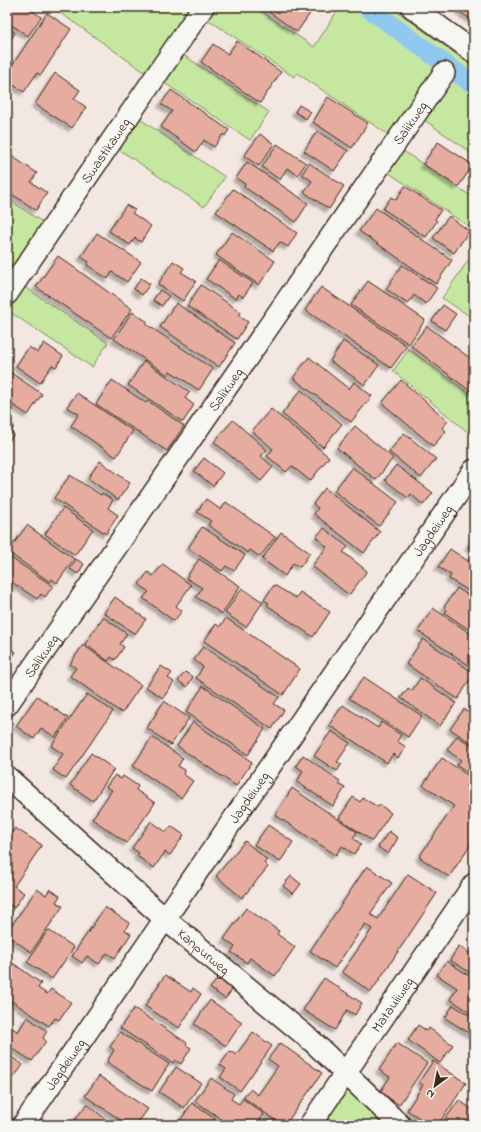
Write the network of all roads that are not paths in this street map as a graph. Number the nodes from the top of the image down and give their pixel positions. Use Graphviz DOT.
graph roads {
  1 [pos="204,7"];
  2 [pos="412,7"];
  3 [pos="474,52"];
  4 [pos="444,73"];
  5 [pos="7,294"];
  6 [pos="474,470"];
  7 [pos="7,705"];
  8 [pos="7,777"];
  9 [pos="474,884"];
  10 [pos="165,919"];
  11 [pos="346,1072"];
  12 [pos="23,1125"];
  13 [pos="310,1125"];
  14 [pos="400,1125"];
  1 -- 5 [label="street, Swastikaweg"];
  2 -- 3 [label="street"];
  4 -- 7 [label="street, Salikweg"];
  6 -- 10 [label="street, Jagdeiweg"];
  8 -- 10 [label="street, Kanpurweg"];
  9 -- 11 [label="street, Matauliweg"];
  10 -- 11 [label="street, Kanpurweg"];
  10 -- 12 [label="street, Jagdeiweg"];
  11 -- 13 [label="street, Matauliweg"];
  11 -- 14 [label="street, Kanpurweg"];
}
